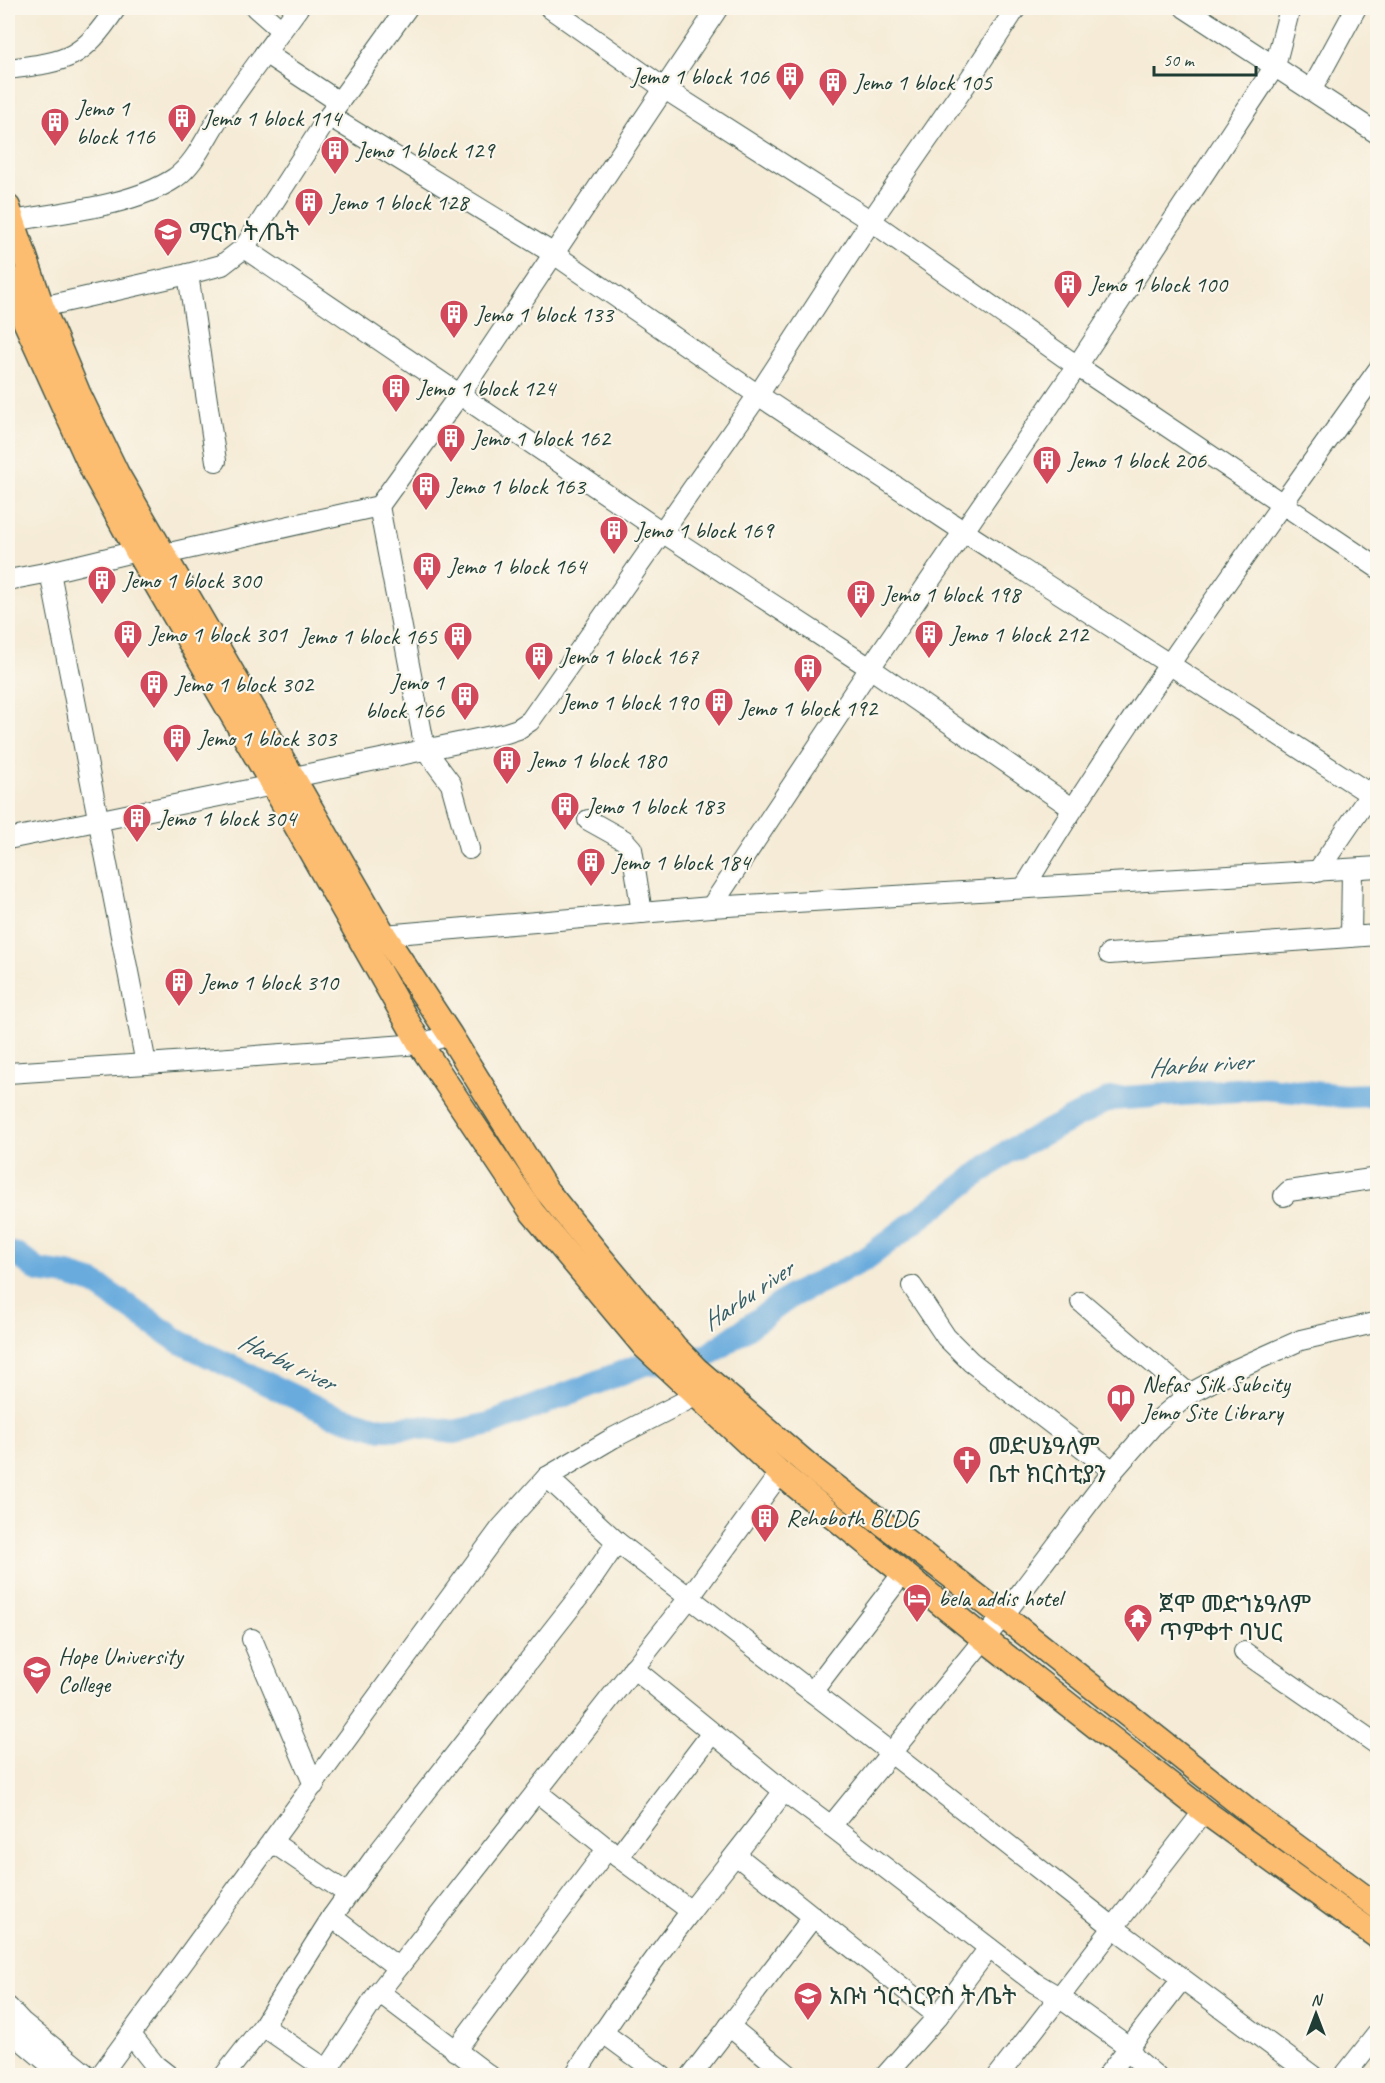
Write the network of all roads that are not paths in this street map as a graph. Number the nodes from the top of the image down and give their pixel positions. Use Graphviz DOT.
graph roads {
  1 [pos="116,8"];
  2 [pos="256,8"];
  3 [pos="298,8"];
  4 [pos="406,8"];
  5 [pos="550,8"];
  6 [pos="718,8"];
  7 [pos="1016,8"];
  8 [pos="1185,8"];
  9 [pos="1290,8"];
  10 [pos="1356,8"];
  11 [pos="281,30"];
  12 [pos="265,53"];
  13 [pos="1275,66"];
  14 [pos="8,69"];
  15 [pos="665,89"];
  16 [pos="1312,89"];
  17 [pos="334,109"];
  18 [pos="1377,134"];
  19 [pos="10,214"];
  20 [pos="871,221"];
  21 [pos="244,248"];
  22 [pos="554,254"];
  23 [pos="188,274"];
  24 [pos="8,277"];
  25 [pos="23,310"];
  26 [pos="1077,366"];
  27 [pos="1377,370"];
  28 [pos="459,394"];
  29 [pos="758,395"];
  30 [pos="216,461"];
  31 [pos="1282,504"];
  32 [pos="379,506"];
  33 [pos="963,531"];
  34 [pos="662,532"];
  35 [pos="137,551"];
  36 [pos="165,554"];
  37 [pos="1377,567"];
  38 [pos="50,572"];
  39 [pos="8,580"];
  40 [pos="188,615"];
  41 [pos="1169,664"];
  42 [pos="870,668"];
  43 [pos="424,749"];
  44 [pos="284,781"];
  45 [pos="1374,789"];
  46 [pos="1072,808"];
  47 [pos="588,820"];
  48 [pos="100,821"];
  49 [pos="8,839"];
  50 [pos="469,849"];
  51 [pos="1377,867"];
  52 [pos="1352,869"];
  53 [pos="1317,872"];
  54 [pos="1024,888"];
  55 [pos="711,907"];
  56 [pos="642,913"];
  57 [pos="384,935"];
  58 [pos="1377,935"];
  59 [pos="1351,937"];
  60 [pos="1108,954"];
  61 [pos="450,1035"];
  62 [pos="420,1044"];
  63 [pos="146,1065"];
  64 [pos="8,1072"];
  65 [pos="1377,1178"];
  66 [pos="1284,1196"];
  67 [pos="912,1286"];
  68 [pos="1081,1302"];
  69 [pos="1377,1322"];
  70 [pos="670,1356"];
  71 [pos="702,1382"];
  72 [pos="1189,1394"];
  73 [pos="1113,1471"];
  74 [pos="780,1473"];
  75 [pos="547,1477"];
  76 [pos="617,1542"];
  77 [pos="903,1573"];
  78 [pos="689,1598"];
  79 [pos="1003,1616"];
  80 [pos="983,1638"];
  81 [pos="252,1639"];
  82 [pos="1244,1653"];
  83 [pos="633,1668"];
  84 [pos="812,1692"];
  85 [pos="712,1733"];
  86 [pos="1377,1745"];
  87 [pos="890,1752"];
  88 [pos="314,1785"];
  89 [pos="784,1791"];
  90 [pos="537,1792"];
  91 [pos="1204,1811"];
  92 [pos="831,1826"];
  93 [pos="272,1842"];
  94 [pos="613,1852"];
  95 [pos="737,1856"];
  96 [pos="348,1894"];
  97 [pos="1377,1907"];
  98 [pos="691,1911"];
  99 [pos="332,1917"];
  100 [pos="813,1917"];
  101 [pos="1113,1927"];
  102 [pos="1377,1937"];
  103 [pos="989,1947"];
  104 [pos="397,1967"];
  105 [pos="1182,1979"];
  106 [pos="379,1992"];
  107 [pos="1059,1997"];
  108 [pos="8,2007"];
  109 [pos="939,2016"];
  110 [pos="263,2026"];
  111 [pos="729,2026"];
  112 [pos="8,2029"];
  113 [pos="602,2032"];
  114 [pos="1377,2033"];
  115 [pos="131,2035"];
  116 [pos="1129,2047"];
  117 [pos="455,2051"];
  118 [pos="156,2072"];
  119 [pos="331,2073"];
  120 [pos="889,2074"];
  121 [pos="64,2076"];
  122 [pos="88,2076"];
  123 [pos="100,2076"];
  124 [pos="224,2076"];
  125 [pos="490,2076"];
  126 [pos="574,2076"];
  127 [pos="662,2076"];
  128 [pos="691,2076"];
  129 [pos="790,2076"];
  130 [pos="998,2076"];
  131 [pos="1107,2076"];
  132 [pos="1156,2076"];
  133 [pos="1313,2076"];
  134 [pos="1344,2076"];
  1 -- 14 [label="street"];
  2 -- 11 [label="street"];
  3 -- 11 [label="street"];
  4 -- 17 [label="street"];
  5 -- 15 [label="street"];
  6 -- 15 [label="street"];
  7 -- 20 [label="street"];
  8 -- 13 [label="street"];
  9 -- 13 [label="street"];
  10 -- 16 [label="street"];
  11 -- 12 [label="street"];
  12 -- 17 [label="street"];
  12 -- 19 [label="street"];
  13 -- 16 [label="street"];
  13 -- 26 [label="street"];
  15 -- 20 [label="street"];
  15 -- 22 [label="street"];
  16 -- 18 [label="street"];
  17 -- 21 [label="street"];
  17 -- 22 [label="street"];
  19 -- 25 [label="main road"];
  20 -- 26 [label="street"];
  20 -- 29 [label="street"];
  21 -- 23 [label="street"];
  21 -- 28 [label="street"];
  22 -- 28 [label="street"];
  22 -- 29 [label="street"];
  23 -- 25 [label="street"];
  23 -- 30 [label="street"];
  24 -- 25 [label="main road"];
  25 -- 35 [label="main road"];
  25 -- 36 [label="main road"];
  26 -- 31 [label="street"];
  26 -- 33 [label="street"];
  27 -- 31 [label="street"];
  28 -- 32 [label="street"];
  28 -- 34 [label="street"];
  29 -- 33 [label="street"];
  29 -- 34 [label="street"];
  31 -- 37 [label="street"];
  31 -- 41 [label="street"];
  32 -- 36 [label="street"];
  32 -- 43 [label="street"];
  33 -- 41 [label="street"];
  33 -- 42 [label="street"];
  34 -- 42 [label="street"];
  34 -- 43 [label="street"];
  35 -- 38 [label="street"];
  35 -- 40 [label="main road"];
  36 -- 40 [label="main road"];
  38 -- 39 [label="street"];
  38 -- 48 [label="street"];
  40 -- 44 [label="main road"];
  41 -- 45 [label="street"];
  41 -- 46 [label="street"];
  42 -- 46 [label="street"];
  42 -- 55 [label="street"];
  43 -- 44 [label="street"];
  43 -- 50 [label="street"];
  44 -- 48 [label="street"];
  44 -- 57 [label="main road"];
  44 -- 62 [label="main road"];
  45 -- 53 [label="street"];
  46 -- 54 [label="street"];
  47 -- 56 [label="street"];
  48 -- 49 [label="street"];
  48 -- 63 [label="street"];
  51 -- 52 [label="street"];
  52 -- 53 [label="street"];
  52 -- 59 [label="street"];
  53 -- 54 [label="street"];
  54 -- 55 [label="street"];
  55 -- 56 [label="street"];
  56 -- 57 [label="street"];
  57 -- 61 [label="main road"];
  58 -- 59 [label="street"];
  59 -- 60 [label="street"];
  61 -- 62 [label="street"];
  61 -- 70 [label="main road"];
  62 -- 63 [label="street"];
  62 -- 70 [label="main road"];
  63 -- 64 [label="street"];
  65 -- 66 [label="street"];
  67 -- 73 [label="street"];
  68 -- 72 [label="street"];
  69 -- 72 [label="street"];
  70 -- 71 [label="main road"];
  71 -- 74 [label="main road"];
  71 -- 75 [label="street"];
  71 -- 79 [label="main road"];
  72 -- 73 [label="street"];
  73 -- 79 [label="street"];
  74 -- 77 [label="main road"];
  74 -- 78 [label="street"];
  75 -- 76 [label="street"];
  75 -- 88 [label="street"];
  76 -- 78 [label="street"];
  76 -- 96 [label="street"];
  77 -- 80 [label="main road"];
  77 -- 84 [label="street"];
  78 -- 83 [label="street"];
  78 -- 84 [label="street"];
  79 -- 80 [label="street"];
  79 -- 97 [label="main road"];
  80 -- 87 [label="street"];
  80 -- 91 [label="main road"];
  81 -- 88 [label="street"];
  82 -- 86 [label="street"];
  83 -- 85 [label="street"];
  83 -- 90 [label="street"];
  84 -- 87 [label="street"];
  85 -- 89 [label="street"];
  85 -- 94 [label="street"];
  87 -- 92 [label="street"];
  87 -- 101 [label="street"];
  88 -- 93 [label="street"];
  89 -- 92 [label="street"];
  89 -- 95 [label="street"];
  90 -- 94 [label="street"];
  90 -- 104 [label="street"];
  91 -- 101 [label="street"];
  91 -- 102 [label="main road"];
  92 -- 103 [label="street"];
  93 -- 96 [label="street"];
  93 -- 115 [label="street"];
  94 -- 98 [label="street"];
  94 -- 117 [label="street"];
  95 -- 98 [label="street"];
  95 -- 100 [label="street"];
  96 -- 99 [label="street"];
  98 -- 113 [label="street"];
  99 -- 104 [label="street"];
  99 -- 110 [label="street"];
  100 -- 109 [label="street"];
  100 -- 111 [label="street"];
  101 -- 105 [label="street"];
  101 -- 107 [label="street"];
  103 -- 107 [label="street"];
  103 -- 109 [label="street"];
  104 -- 106 [label="street"];
  105 -- 116 [label="street"];
  105 -- 133 [label="street"];
  106 -- 117 [label="street"];
  106 -- 119 [label="street"];
  107 -- 116 [label="street"];
  107 -- 130 [label="street"];
  108 -- 122 [label="street"];
  109 -- 120 [label="street"];
  110 -- 119 [label="street"];
  110 -- 124 [label="street"];
  111 -- 128 [label="street"];
  111 -- 129 [label="street"];
  112 -- 121 [label="street"];
  113 -- 126 [label="street"];
  113 -- 127 [label="street"];
  114 -- 134 [label="street"];
  115 -- 118 [label="street"];
  115 -- 123 [label="street"];
  116 -- 131 [label="street"];
  116 -- 132 [label="street"];
  117 -- 125 [label="street"];
}
